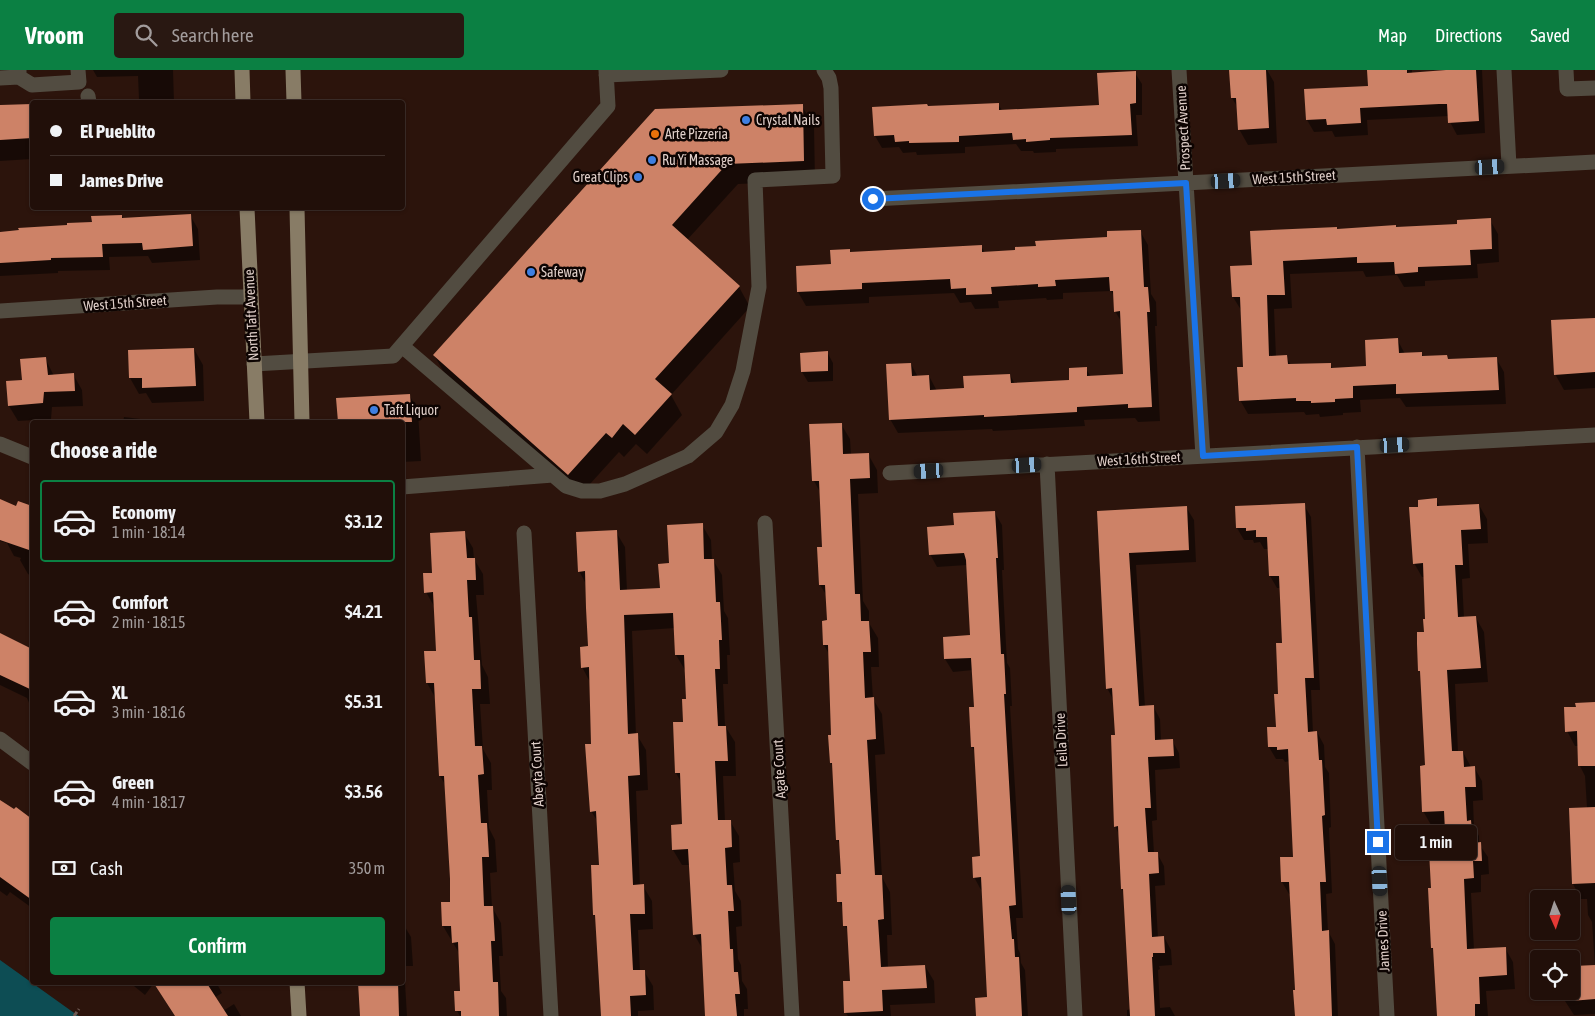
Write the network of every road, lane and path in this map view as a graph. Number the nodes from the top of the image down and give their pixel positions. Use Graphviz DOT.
graph roads {
  1 [pos="78,70"];
  2 [pos="242,70"];
  3 [pos="293,70"];
  4 [pos="720,70"];
  5 [pos="824,70"];
  6 [pos="1179,70"];
  7 [pos="1504,70"];
  8 [pos="1566,70"];
  9 [pos="606,73"];
  10 [pos="19,74"];
  11 [pos="0,78"];
  12 [pos="1595,88"];
  13 [pos="243,100"];
  14 [pos="294,100"];
  15 [pos="1595,162"];
  16 [pos="1509,166"];
  17 [pos="1186,183"];
  18 [pos="873,199"];
  19 [pos="247,210"];
  20 [pos="297,210"];
  21 [pos="250,297"];
  22 [pos="0,311"];
  23 [pos="402,346"];
  24 [pos="301,362"];
  25 [pos="254,364"];
  26 [pos="257,420"];
  27 [pos="302,420"];
  28 [pos="1595,435"];
  29 [pos="0,444"];
  30 [pos="1357,447"];
  31 [pos="30,455"];
  32 [pos="1203,456"];
  33 [pos="1047,464"];
  34 [pos="890,473"];
  35 [pos="553,475"];
  36 [pos="405,487"];
  37 [pos="765,523"];
  38 [pos="524,533"];
  39 [pos="0,740"];
  40 [pos="30,762"];
  41 [pos="298,985"];
  42 [pos="79,1009"];
  43 [pos="74,1016"];
  44 [pos="299,1016"];
  45 [pos="551,1016"];
  46 [pos="792,1016"];
  47 [pos="1074,1016"];
  48 [pos="1387,1016"];
  1 -- 10 [label="street"];
  2 -- 13 [label="main road"];
  3 -- 14 [label="main road"];
  4 -- 9 [label="street"];
  5 -- 35 [label="street"];
  6 -- 17 [label="street, Prospect Avenue"];
  7 -- 16 [label="street"];
  8 -- 12 [label="street"];
  9 -- 23 [label="street"];
  10 -- 11 [label="street"];
  15 -- 16 [label="street, West 15th Street"];
  16 -- 17 [label="street, West 15th Street"];
  17 -- 18 [label="street, West 15th Street"];
  17 -- 32 [label="street, Prospect Avenue"];
  19 -- 21 [label="main road, North Taft Avenue"];
  20 -- 24 [label="main road"];
  21 -- 22 [label="street, West 15th Street"];
  21 -- 25 [label="main road, North Taft Avenue"];
  23 -- 24 [label="street"];
  23 -- 35 [label="street"];
  24 -- 25 [label="street"];
  24 -- 27 [label="main road"];
  25 -- 26 [label="main road, North Taft Avenue"];
  28 -- 30 [label="street, West 16th Street"];
  29 -- 31 [label="street"];
  30 -- 32 [label="street, West 16th Street"];
  30 -- 48 [label="street, James Drive"];
  32 -- 33 [label="street, West 16th Street"];
  33 -- 34 [label="street, West 16th Street"];
  33 -- 47 [label="street, Leila Drive"];
  35 -- 36 [label="street"];
  37 -- 46 [label="street, Agate Court"];
  38 -- 45 [label="street, Abeyta Court"];
  39 -- 40 [label="street"];
  41 -- 44 [label="main road"];
  42 -- 43 [label="path"];
}
